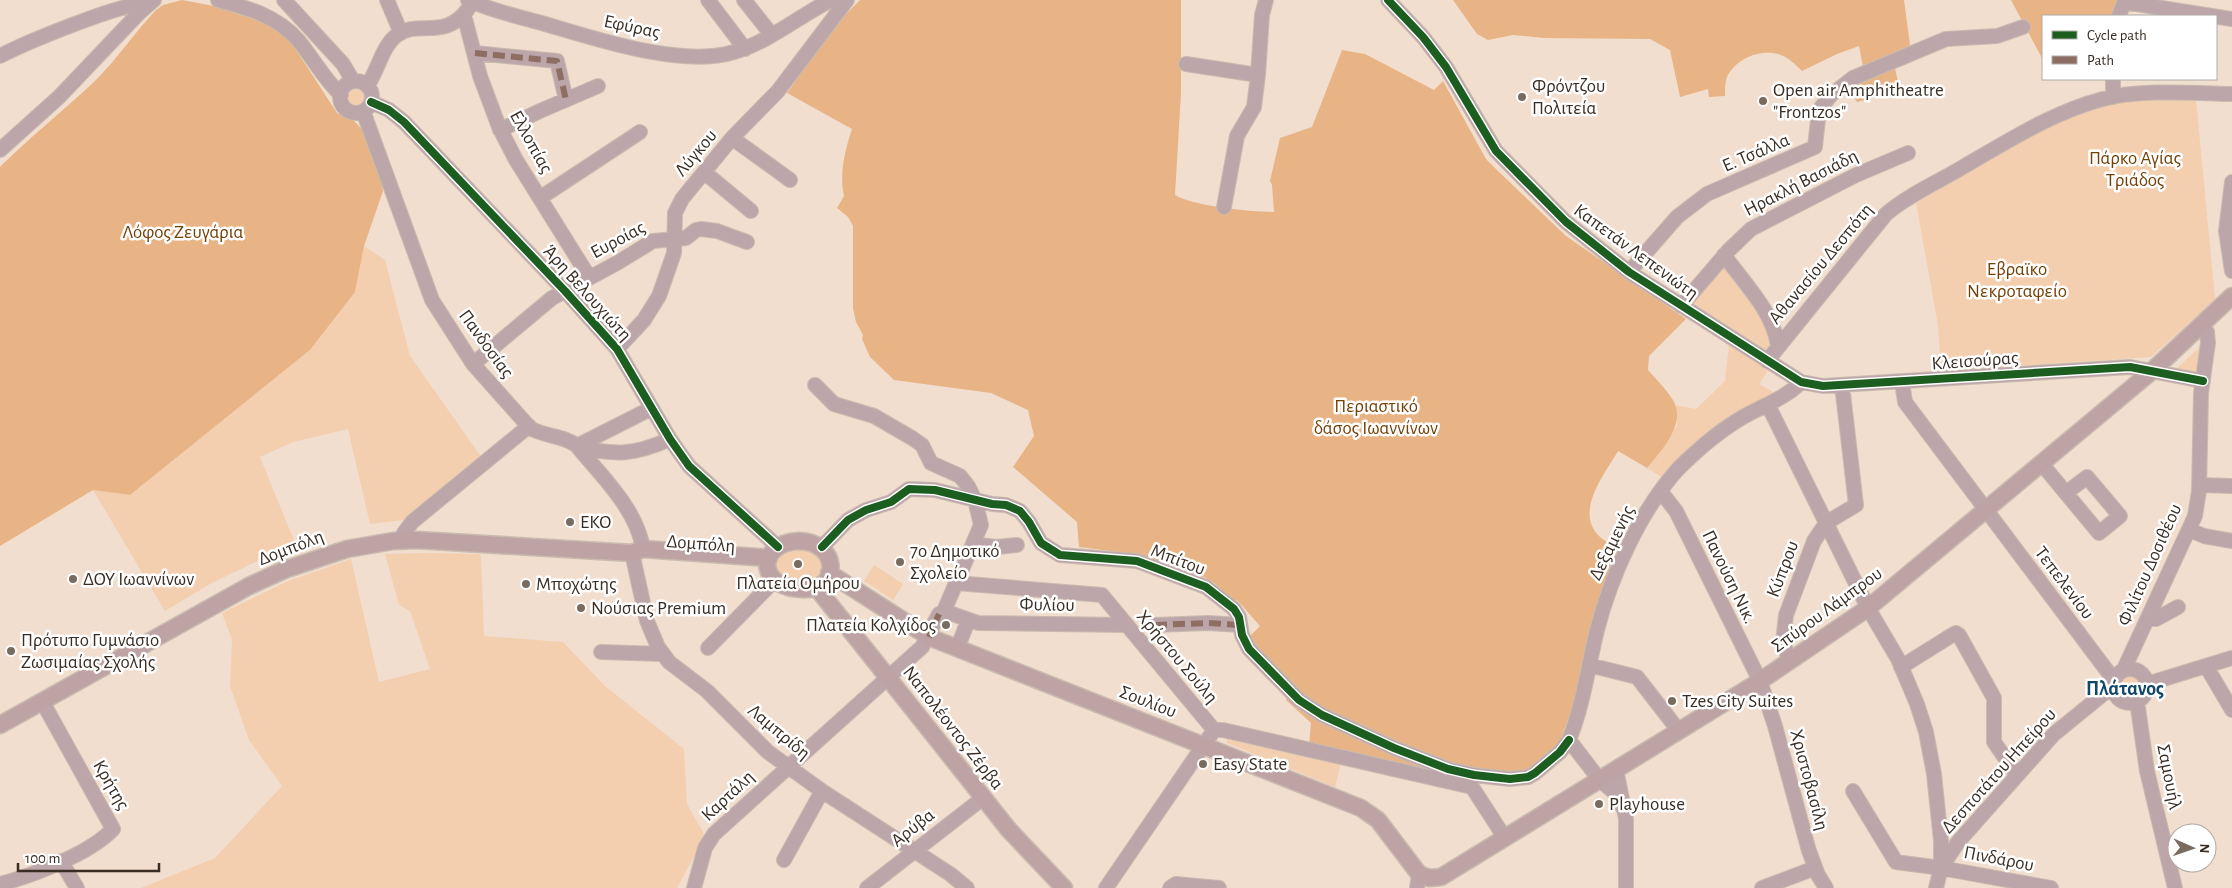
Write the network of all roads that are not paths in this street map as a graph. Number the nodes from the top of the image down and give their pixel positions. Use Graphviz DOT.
graph roads {
  1 [pos="218,0"];
  2 [pos="284,0"];
  3 [pos="387,0"];
  4 [pos="708,0"];
  5 [pos="744,0"];
  6 [pos="831,0"];
  7 [pos="847,0"];
  8 [pos="1266,0"];
  9 [pos="1388,0"];
  10 [pos="470,1"];
  11 [pos="2124,1"];
  12 [pos="151,2"];
  13 [pos="464,15"];
  14 [pos="2119,15"];
  15 [pos="2213,15"];
  16 [pos="2217,16"];
  17 [pos="2232,18"];
  18 [pos="2023,27"];
  19 [pos="401,33"];
  20 [pos="771,34"];
  21 [pos="745,49"];
  22 [pos="475,53"];
  23 [pos="0,56"];
  24 [pos="1186,64"];
  25 [pos="1258,75"];
  26 [pos="2113,80"];
  27 [pos="353,81"];
  28 [pos="367,86"];
  29 [pos="598,86"];
  30 [pos="2185,86"];
  31 [pos="2232,94"];
  32 [pos="341,95"];
  33 [pos="2113,97"];
  34 [pos="566,100"];
  35 [pos="367,106"];
  36 [pos="500,130"];
  37 [pos="640,132"];
  38 [pos="732,138"];
  39 [pos="0,150"];
  40 [pos="1908,153"];
  41 [pos="704,172"];
  42 [pos="790,180"];
  43 [pos="2232,182"];
  44 [pos="540,198"];
  45 [pos="1224,207"];
  46 [pos="751,211"];
  47 [pos="675,239"];
  48 [pos="747,242"];
  49 [pos="1724,255"];
  50 [pos="2232,271"];
  51 [pos="1629,272"];
  52 [pos="588,277"];
  53 [pos="565,291"];
  54 [pos="2232,296"];
  55 [pos="1681,306"];
  56 [pos="2202,325"];
  57 [pos="1778,346"];
  58 [pos="618,350"];
  59 [pos="1767,361"];
  60 [pos="473,364"];
  61 [pos="2152,371"];
  62 [pos="2203,380"];
  63 [pos="1801,382"];
  64 [pos="1902,382"];
  65 [pos="815,385"];
  66 [pos="1842,385"];
  67 [pos="1768,404"];
  68 [pos="652,408"];
  69 [pos="529,426"];
  70 [pos="670,439"];
  71 [pos="577,446"];
  72 [pos="2041,463"];
  73 [pos="2199,485"];
  74 [pos="2232,486"];
  75 [pos="1661,492"];
  76 [pos="2066,493"];
  77 [pos="975,500"];
  78 [pos="1985,508"];
  79 [pos="1826,523"];
  80 [pos="2190,530"];
  81 [pos="402,540"];
  82 [pos="2232,541"];
  83 [pos="973,544"];
  84 [pos="1017,545"];
  85 [pos="822,547"];
  86 [pos="637,551"];
  87 [pos="772,564"];
  88 [pos="830,573"];
  89 [pos="956,583"];
  90 [pos="816,587"];
  91 [pos="2178,607"];
  92 [pos="1868,608"];
  93 [pos="939,614"];
  94 [pos="2148,618"];
  95 [pos="968,621"];
  96 [pos="1126,625"];
  97 [pos="1155,625"];
  98 [pos="1240,625"];
  99 [pos="929,637"];
  100 [pos="708,648"];
  101 [pos="957,649"];
  102 [pos="601,652"];
  103 [pos="662,654"];
  104 [pos="2232,658"];
  105 [pos="1790,662"];
  106 [pos="1589,664"];
  107 [pos="2206,666"];
  108 [pos="1901,667"];
  109 [pos="2124,669"];
  110 [pos="887,677"];
  111 [pos="1760,681"];
  112 [pos="2114,683"];
  113 [pos="2147,684"];
  114 [pos="42,701"];
  115 [pos="2137,701"];
  116 [pos="2232,710"];
  117 [pos="0,725"];
  118 [pos="1214,730"];
  119 [pos="1678,731"];
  120 [pos="1568,740"];
  121 [pos="1203,745"];
  122 [pos="788,766"];
  123 [pos="1616,769"];
  124 [pos="2018,775"];
  125 [pos="1599,780"];
  126 [pos="822,790"];
  127 [pos="1853,791"];
  128 [pos="983,798"];
  129 [pos="1624,810"];
  130 [pos="1505,838"];
  131 [pos="915,850"];
  132 [pos="784,860"];
  133 [pos="61,861"];
  134 [pos="1815,868"];
  135 [pos="1941,868"];
  136 [pos="1418,881"];
  137 [pos="1438,883"];
  138 [pos="0,884"];
  139 [pos="2024,885"];
  140 [pos="870,887"];
  141 [pos="77,888"];
  142 [pos="694,888"];
  143 [pos="967,888"];
  144 [pos="1064,888"];
  145 [pos="1106,888"];
  146 [pos="1170,888"];
  147 [pos="1219,888"];
  148 [pos="1626,888"];
  149 [pos="1762,888"];
  150 [pos="1826,888"];
  151 [pos="1936,888"];
  152 [pos="2051,888"];
  153 [pos="2175,888"];
  1 -- 32 [label="street"];
  2 -- 27 [label="street"];
  3 -- 19 [label="street"];
  4 -- 21 [label="street"];
  5 -- 20 [label="street"];
  6 -- 20 [label="street, Εφύρας"];
  7 -- 38 [label="street, Λύγκου"];
  8 -- 25 [label="street"];
  9 -- 51 [label="street, Καπετάν Λεπενιώτη"];
  10 -- 13 [label="street, Εφύρας"];
  10 -- 21 [label="street, Εφύρας"];
  11 -- 14 [label="street"];
  11 -- 15 [label="street"];
  12 -- 23 [label="street"];
  12 -- 39 [label="street"];
  13 -- 19 [label="street, Εφύρας"];
  13 -- 22 [label="street, Ελλοπίας"];
  16 -- 17 [label="street"];
  18 -- 51 [label="street, Ε. Τσάλλα"];
  19 -- 28 [label="street"];
  20 -- 21 [label="street, Εφύρας"];
  22 -- 34 [label="street"];
  22 -- 36 [label="street, Ελλοπίας"];
  24 -- 25 [label="street"];
  25 -- 45 [label="street"];
  26 -- 33 [label="street"];
  27 -- 28 [label="street"];
  27 -- 32 [label="street"];
  28 -- 35 [label="street"];
  29 -- 34 [label="street"];
  30 -- 31 [label="street"];
  30 -- 33 [label="street"];
  32 -- 35 [label="street"];
  33 -- 57 [label="street, Αθανασίου Δεσπότη"];
  34 -- 36 [label="street"];
  35 -- 53 [label="street, Άρη Βελουχιώτη"];
  35 -- 60 [label="street, Πανδοσίας"];
  36 -- 44 [label="street, Ελλοπίας"];
  37 -- 44 [label="street"];
  38 -- 41 [label="street, Λύγκου"];
  38 -- 42 [label="street"];
  40 -- 49 [label="street, Ηρακλή Βασιάδη"];
  41 -- 46 [label="street"];
  41 -- 47 [label="street, Λύγκου"];
  43 -- 50 [label="street"];
  44 -- 52 [label="street, Ελλοπίας"];
  47 -- 48 [label="street, Ευροίας"];
  47 -- 52 [label="street, Ευροίας"];
  47 -- 58 [label="street, Λύγκου"];
  49 -- 55 [label="street, Ηρακλή Βασιάδη"];
  49 -- 57 [label="street"];
  51 -- 55 [label="street, Καπετάν Λεπενιώτη"];
  52 -- 53 [label="street, Ευροίας"];
  53 -- 58 [label="street, Άρη Βελουχιώτη"];
  53 -- 60 [label="street, Ευροίας"];
  54 -- 56 [label="main road, Σπύρου Λάμπρου"];
  55 -- 59 [label="street, Καπετάν Λεπενιώτη"];
  56 -- 61 [label="main road, Σπύρου Λάμπρου"];
  56 -- 62 [label="street, Φιλίτου Δοσιθέου"];
  57 -- 59 [label="street, Αθανασίου Δεσπότη"];
  58 -- 68 [label="street, Άρη Βελουχιώτη"];
  59 -- 63 [label="street, Καπετάν Λεπενιώτη"];
  60 -- 69 [label="street, Πανδοσίας"];
  61 -- 62 [label="street, Κλεισούρας"];
  61 -- 64 [label="street, Κλεισούρας"];
  61 -- 72 [label="main road, Σπύρου Λάμπρου"];
  62 -- 73 [label="street, Φιλίτου Δοσιθέου"];
  63 -- 66 [label="street, Κλεισούρας"];
  63 -- 67 [label="street, Δεξαμενής"];
  64 -- 66 [label="street, Κλεισούρας"];
  64 -- 78 [label="street, Τεπελενίου"];
  65 -- 77 [label="street"];
  66 -- 79 [label="street"];
  67 -- 75 [label="street, Δεξαμενής"];
  67 -- 79 [label="street"];
  68 -- 70 [label="street, Άρη Βελουχιώτη"];
  68 -- 71 [label="street"];
  69 -- 71 [label="street, Πανδοσίας"];
  69 -- 81 [label="street"];
  70 -- 71 [label="street, Πανδοσίας"];
  70 -- 87 [label="street, Άρη Βελουχιώτη"];
  71 -- 86 [label="street"];
  72 -- 76 [label="street"];
  72 -- 78 [label="main road, Σπύρου Λάμπρου"];
  73 -- 74 [label="street"];
  73 -- 80 [label="street, Φιλίτου Δοσιθέου"];
  75 -- 106 [label="street, Δεξαμενής"];
  75 -- 111 [label="street, Πανούση Νικ."];
  76 -- 76 [label="street"];
  77 -- 83 [label="street"];
  77 -- 85 [label="street, Μπίτου"];
  77 -- 98 [label="street, Μπίτου"];
  78 -- 92 [label="main road, Σπύρου Λάμπρου"];
  78 -- 112 [label="street, Τεπελενίου"];
  79 -- 92 [label="street"];
  79 -- 105 [label="street, Κύπρου"];
  80 -- 82 [label="street"];
  80 -- 94 [label="street, Φιλίτου Δοσιθέου"];
  81 -- 86 [label="main road, Δομπόλη"];
  81 -- 114 [label="main road, Δομπόλη"];
  83 -- 84 [label="street"];
  83 -- 89 [label="street"];
  85 -- 87 [label="main road"];
  85 -- 88 [label="main road"];
  86 -- 87 [label="main road, Δομπόλη"];
  86 -- 103 [label="street, Λαμπρίδη"];
  87 -- 90 [label="main road"];
  87 -- 100 [label="street"];
  88 -- 90 [label="main road"];
  88 -- 99 [label="main road, Σουλίου"];
  89 -- 95 [label="street, Φυλίου"];
  89 -- 96 [label="street, Χρήστου Σούλη"];
  90 -- 110 [label="main road, Ναπολέοντος Ζέρβα"];
  91 -- 94 [label="street"];
  92 -- 105 [label="main road, Σπύρου Λάμπρου"];
  92 -- 108 [label="street"];
  93 -- 99 [label="street, Καρτάλη"];
  94 -- 109 [label="street, Φιλίτου Δοσιθέου"];
  95 -- 96 [label="street, Φυλίου"];
  95 -- 101 [label="street"];
  96 -- 118 [label="street, Χρήστου Σούλη"];
  97 -- 98 [label="street"];
  98 -- 120 [label="street, Μπίτου"];
  99 -- 101 [label="main road, Σουλίου"];
  99 -- 110 [label="street, Καρτάλη"];
  101 -- 121 [label="main road, Σουλίου"];
  102 -- 103 [label="street"];
  103 -- 122 [label="street, Λαμπρίδη"];
  104 -- 107 [label="street"];
  105 -- 111 [label="main road, Σπύρου Λάμπρου"];
  106 -- 119 [label="street"];
  106 -- 120 [label="street, Δεξαμενής"];
  107 -- 113 [label="street"];
  107 -- 116 [label="street"];
  108 -- 124 [label="street"];
  108 -- 135 [label="street"];
  109 -- 112 [label="street"];
  109 -- 113 [label="street"];
  110 -- 122 [label="street, Καρτάλη"];
  110 -- 128 [label="main road, Ναπολέοντος Ζέρβα"];
  111 -- 119 [label="main road, Σπύρου Λάμπρου"];
  111 -- 134 [label="street, Χριστοβασίλη"];
  112 -- 115 [label="street"];
  112 -- 124 [label="street, Δεσποτάτου Ηπείρου"];
  113 -- 115 [label="street"];
  114 -- 117 [label="main road, Δομπόλη"];
  114 -- 133 [label="street, Κρήτης"];
  115 -- 153 [label="street, Σαμουήλ"];
  118 -- 121 [label="street, Χρήστου Σούλη"];
  118 -- 130 [label="street"];
  119 -- 123 [label="main road, Σπύρου Λάμπρου"];
  120 -- 125 [label="street"];
  121 -- 136 [label="main road, Σουλίου"];
  121 -- 145 [label="street, Χρήστου Σούλη"];
  122 -- 126 [label="street, Λαμπρίδη"];
  122 -- 142 [label="street, Καρτάλη"];
  123 -- 125 [label="main road, Σπύρου Λάμπρου"];
  123 -- 129 [label="street"];
  124 -- 135 [label="street, Δεσποτάτου Ηπείρου"];
  125 -- 129 [label="street"];
  125 -- 130 [label="main road, Σπύρου Λάμπρου"];
  126 -- 131 [label="street, Λαμπρίδη"];
  126 -- 132 [label="street"];
  127 -- 135 [label="street"];
  128 -- 131 [label="street, Αρύβα"];
  128 -- 144 [label="main road, Ναπολέοντος Ζέρβα"];
  129 -- 148 [label="street"];
  130 -- 137 [label="main road, Σπύρου Λάμπρου"];
  131 -- 140 [label="street, Αρύβα"];
  131 -- 143 [label="street, Λαμπρίδη"];
  133 -- 138 [label="street, Κρήτης"];
  133 -- 141 [label="street"];
  134 -- 149 [label="street"];
  134 -- 150 [label="street, Χριστοβασίλη"];
  135 -- 139 [label="street, Πινδάρου"];
  135 -- 151 [label="street, Δεσποτάτου Ηπείρου"];
  136 -- 137 [label="main road, Σουλίου"];
  139 -- 152 [label="street, Πινδάρου"];
  146 -- 147 [label="street"];
}
